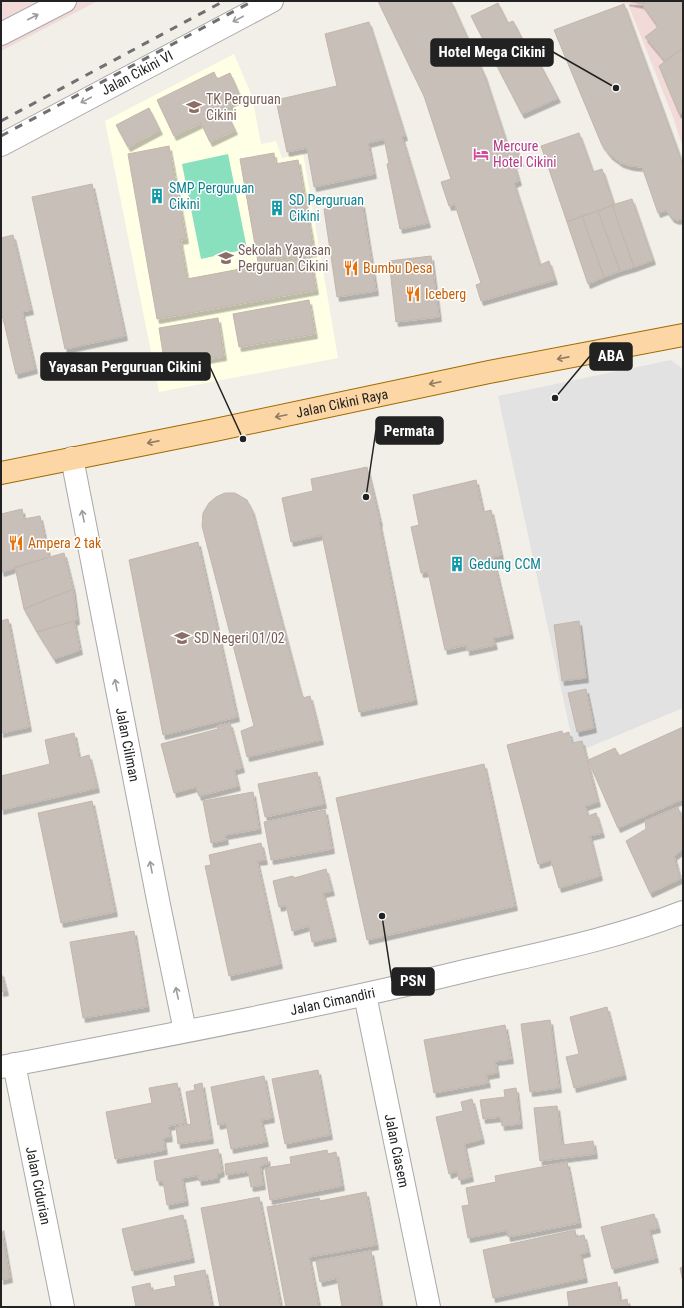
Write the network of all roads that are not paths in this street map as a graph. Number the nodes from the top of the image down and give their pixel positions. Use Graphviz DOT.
graph roads {
  1 [pos="65,1"];
  2 [pos="272,1"];
  3 [pos="1,34"];
  4 [pos="1,145"];
  5 [pos="679,341"];
  6 [pos="72,458"];
  7 [pos="1,473"];
  8 [pos="683,912"];
  9 [pos="364,995"];
  10 [pos="185,1031"];
  11 [pos="7,1066"];
  12 [pos="63,1307"];
  13 [pos="429,1307"];
  3 -- 1 [label="street, one-way"];
  2 -- 4 [label="street, Jalan Cikini VI, one-way"];
  5 -- 6 [label="main road, Jalan Cikini Raya, one-way"];
  6 -- 7 [label="main road, Jalan Cikini Raya"];
  10 -- 6 [label="street, Jalan Ciliman, one-way"];
  8 -- 9 [label="street, Jalan Cimandiri"];
  9 -- 10 [label="street, Jalan Cimandiri"];
  9 -- 13 [label="street, Jalan Ciasem"];
  10 -- 11 [label="street, Jalan Cimandiri"];
  11 -- 12 [label="street, Jalan Cidurian"];
}
